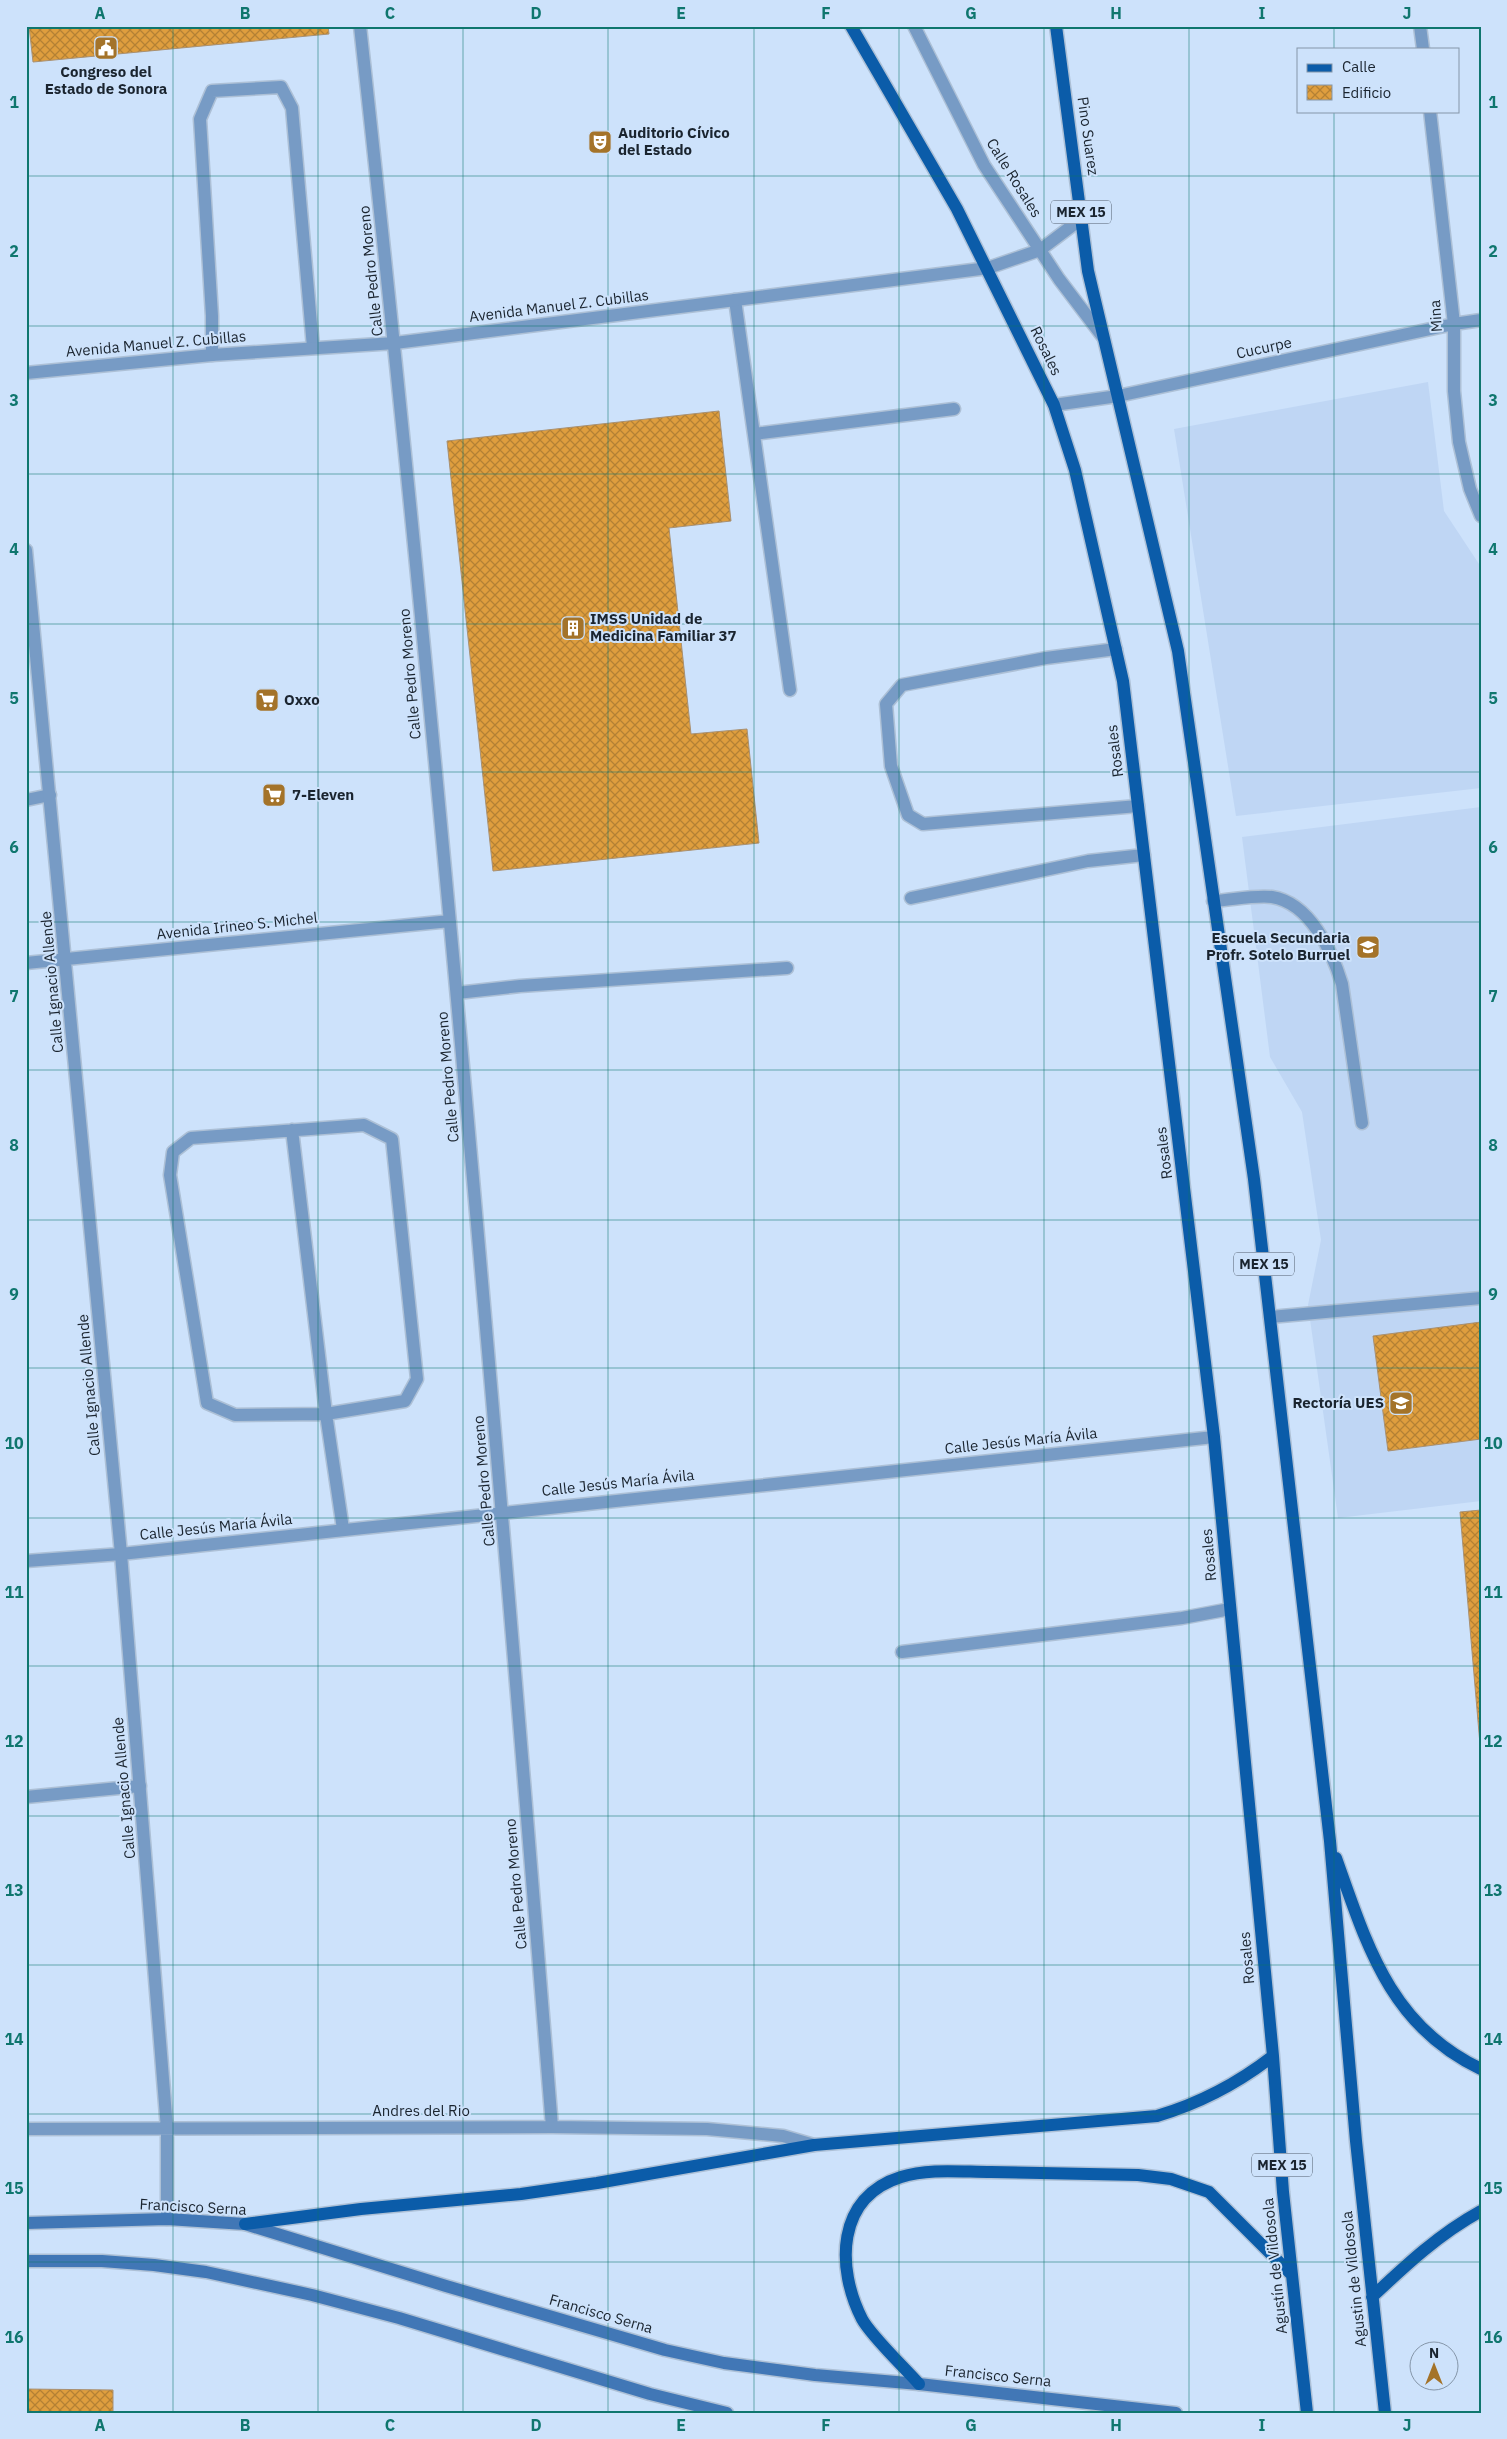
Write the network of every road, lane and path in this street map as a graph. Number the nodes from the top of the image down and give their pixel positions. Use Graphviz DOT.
graph roads {
  1 [pos="360,26"];
  2 [pos="852,26"];
  3 [pos="914,26"];
  4 [pos="1056,26"];
  5 [pos="1420,26"];
  6 [pos="1423,48"];
  7 [pos="1430,112"];
  8 [pos="1081,219"];
  9 [pos="1040,250"];
  10 [pos="988,268"];
  11 [pos="735,300"];
  12 [pos="1481,320"];
  13 [pos="1454,324"];
  14 [pos="1102,337"];
  15 [pos="395,342"];
  16 [pos="313,347"];
  17 [pos="212,355"];
  18 [pos="26,373"];
  19 [pos="1118,396"];
  20 [pos="1054,405"];
  21 [pos="954,409"];
  22 [pos="754,434"];
  23 [pos="1481,516"];
  24 [pos="26,550"];
  25 [pos="30,629"];
  26 [pos="1116,649"];
  27 [pos="790,690"];
  28 [pos="50,795"];
  29 [pos="26,800"];
  30 [pos="1138,806"];
  31 [pos="1144,855"];
  32 [pos="911,898"];
  33 [pos="1213,901"];
  34 [pos="450,922"];
  35 [pos="66,959"];
  36 [pos="26,963"];
  37 [pos="787,968"];
  38 [pos="457,993"];
  39 [pos="1362,1124"];
  40 [pos="292,1130"];
  41 [pos="1481,1298"];
  42 [pos="1270,1317"];
  43 [pos="326,1414"];
  44 [pos="1214,1437"];
  45 [pos="503,1512"];
  46 [pos="343,1529"];
  47 [pos="121,1554"];
  48 [pos="26,1561"];
  49 [pos="1230,1609"];
  50 [pos="902,1652"];
  51 [pos="140,1786"];
  52 [pos="26,1797"];
  53 [pos="1330,1841"];
  54 [pos="1273,2056"];
  55 [pos="1481,2069"];
  56 [pos="552,2127"];
  57 [pos="26,2129"];
  58 [pos="167,2129"];
  59 [pos="814,2145"];
  60 [pos="1481,2211"];
  61 [pos="167,2219"];
  62 [pos="26,2224"];
  63 [pos="245,2224"];
  64 [pos="26,2261"];
  65 [pos="1291,2274"];
  66 [pos="1372,2297"];
  67 [pos="919,2384"];
  68 [pos="727,2413"];
  69 [pos="1176,2413"];
  70 [pos="1307,2413"];
  71 [pos="1386,2413"];
  1 -- 15 [label="street, Calle Pedro Moreno"];
  2 -- 10 [label="main road, MEX 15"];
  3 -- 9 [label="street, Calle Rosales"];
  4 -- 8 [label="main road, Pino Suarez / MEX 15"];
  5 -- 6 [label="street"];
  7 -- 13 [label="street, Mina"];
  8 -- 9 [label="street, Avenida Manuel Z. Cubillas"];
  8 -- 14 [label="main road, Pino Suarez / MEX 15"];
  9 -- 10 [label="street, Avenida Manuel Z. Cubillas"];
  9 -- 14 [label="street, Calle Rosales"];
  10 -- 11 [label="street, Avenida Manuel Z. Cubillas"];
  10 -- 20 [label="main road, Rosales / MEX 15"];
  11 -- 15 [label="street, Avenida Manuel Z. Cubillas"];
  11 -- 22 [label="street"];
  12 -- 13 [label="street, Cucurpe"];
  13 -- 19 [label="street, Cucurpe"];
  13 -- 23 [label="street, Mina"];
  14 -- 19 [label="main road, Pino Suarez / MEX 15"];
  15 -- 16 [label="street, Avenida Manuel Z. Cubillas"];
  15 -- 34 [label="street, Calle Pedro Moreno"];
  16 -- 17 [label="street, Avenida Manuel Z. Cubillas"];
  16 -- 17 [label="street"];
  17 -- 18 [label="street, Avenida Manuel Z. Cubillas"];
  19 -- 20 [label="street, Cucurpe"];
  19 -- 33 [label="main road, MEX 15"];
  20 -- 26 [label="main road, Rosales / MEX 15"];
  21 -- 22 [label="street"];
  22 -- 27 [label="street"];
  24 -- 25 [label="street, Calle Ignacio Allende"];
  25 -- 28 [label="street, Calle Ignacio Allende"];
  26 -- 30 [label="main road, Rosales / MEX 15"];
  26 -- 30 [label="street"];
  28 -- 29 [label="street"];
  28 -- 35 [label="street, Calle Ignacio Allende"];
  30 -- 31 [label="main road, Rosales / MEX 15"];
  31 -- 32 [label="street"];
  31 -- 44 [label="main road, Rosales / MEX 15"];
  33 -- 39 [label="street"];
  33 -- 42 [label="main road, MEX 15"];
  34 -- 35 [label="street, Avenida Irineo S. Michel"];
  34 -- 38 [label="street, Calle Pedro Moreno"];
  35 -- 36 [label="street, Avenida Irineo S. Michel"];
  35 -- 47 [label="street, Calle Ignacio Allende"];
  37 -- 38 [label="street"];
  38 -- 45 [label="street, Calle Pedro Moreno"];
  40 -- 43 [label="street"];
  40 -- 43 [label="street"];
  40 -- 43 [label="street"];
  41 -- 42 [label="street"];
  42 -- 53 [label="main road, MEX 15"];
  43 -- 46 [label="street"];
  44 -- 45 [label="street, Calle Jesús María Ávila"];
  44 -- 49 [label="main road, Rosales / MEX 15"];
  45 -- 46 [label="street, Calle Jesús María Ávila"];
  45 -- 56 [label="street, Calle Pedro Moreno"];
  46 -- 47 [label="street, Calle Jesús María Ávila"];
  47 -- 48 [label="street, Calle Jesús María Ávila"];
  47 -- 51 [label="street, Calle Ignacio Allende"];
  49 -- 50 [label="street"];
  49 -- 54 [label="main road, Rosales / MEX 15"];
  51 -- 52 [label="street"];
  51 -- 58 [label="street, Calle Ignacio Allende"];
  53 -- 55 [label="main road"];
  53 -- 66 [label="main road, Agustin de Vildosola / MEX 15"];
  54 -- 59 [label="main road"];
  54 -- 65 [label="main road, Agustín de Vildosola / MEX 15"];
  56 -- 58 [label="street, Andres del Rio"];
  56 -- 59 [label="street, Andres del Rio"];
  57 -- 58 [label="street, Andres del Rio"];
  58 -- 61 [label="street, Calle Ignacio Allende"];
  59 -- 63 [label="main road"];
  60 -- 66 [label="main road"];
  61 -- 62 [label="main road, Francisco Serna"];
  61 -- 63 [label="main road, Francisco Serna"];
  63 -- 67 [label="main road, Francisco Serna"];
  64 -- 68 [label="main road"];
  65 -- 67 [label="main road"];
  65 -- 70 [label="main road, Agustín de Vildosola / MEX 15"];
  66 -- 71 [label="main road, Agustin de Vildosola / MEX 15"];
  67 -- 69 [label="main road, Francisco Serna"];
}
